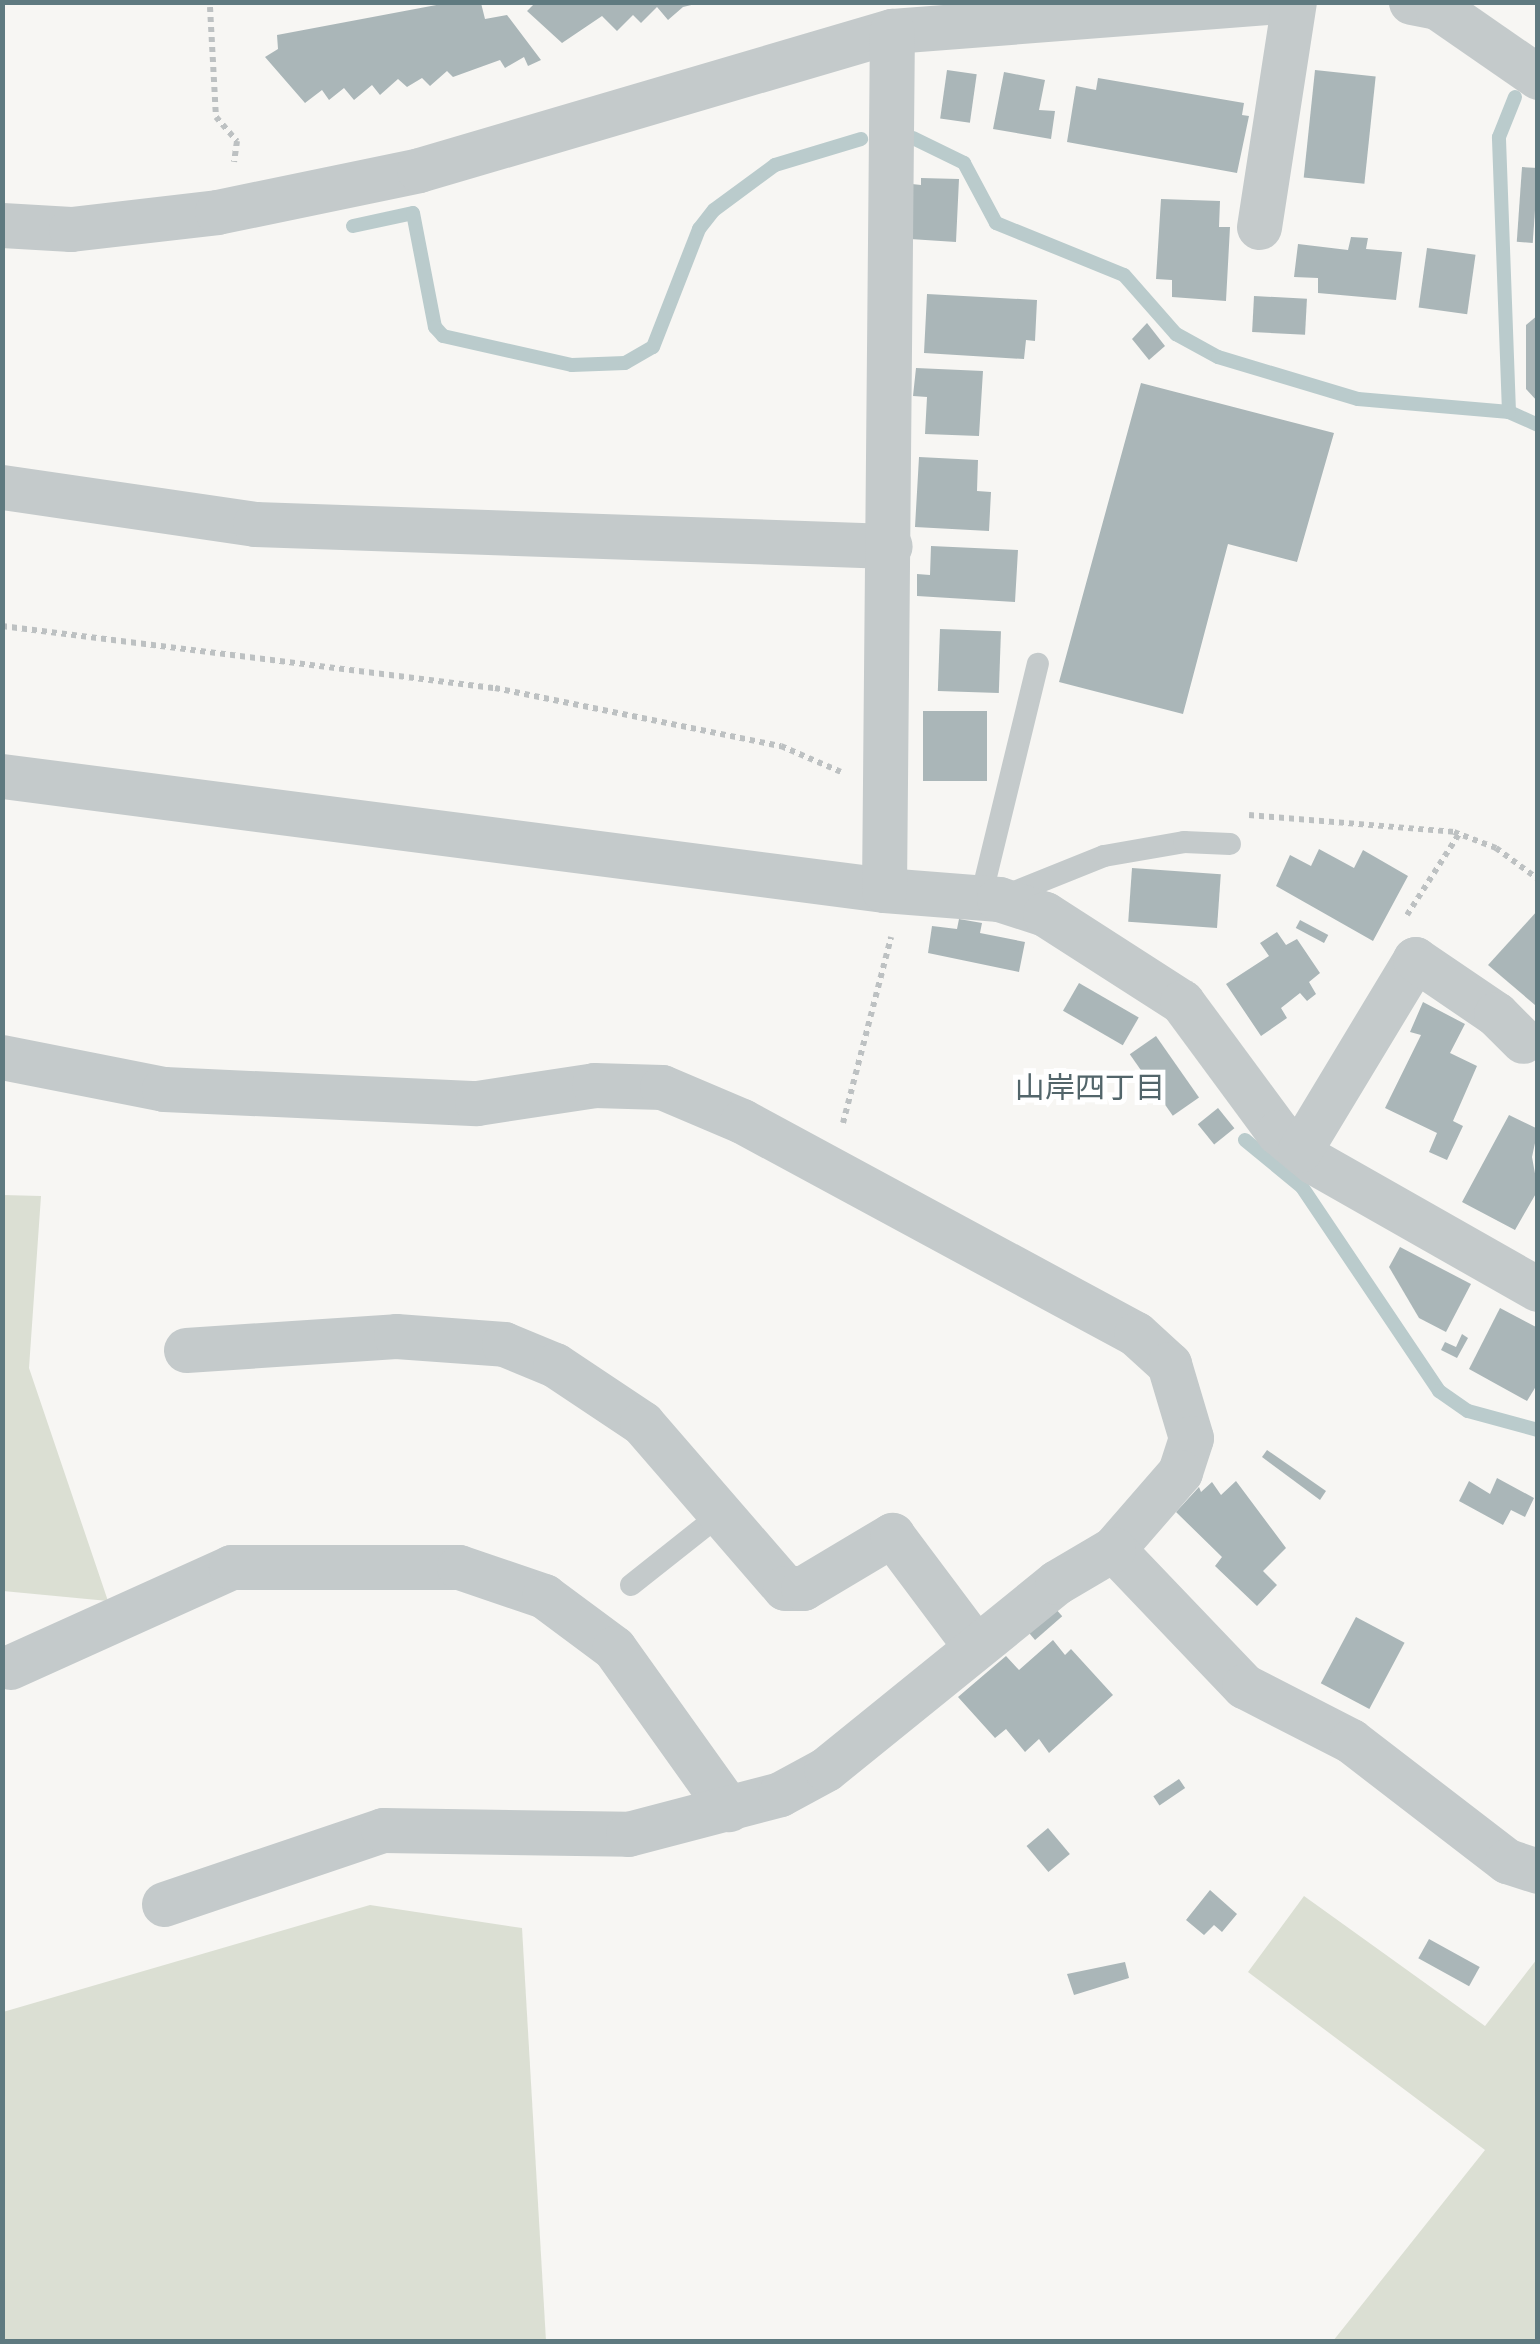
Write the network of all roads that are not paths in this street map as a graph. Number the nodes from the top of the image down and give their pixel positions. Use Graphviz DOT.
graph roads {
  1 [pos="1272,2"];
  2 [pos="1294,2"];
  3 [pos="1411,2"];
  4 [pos="892,30"];
  5 [pos="1538,77"];
  6 [pos="2,225"];
  7 [pos="1259,227"];
  8 [pos="2,488"];
  9 [pos="890,546"];
  10 [pos="1038,664"];
  11 [pos="2,776"];
  12 [pos="1230,844"];
  13 [pos="990,896"];
  14 [pos="888,906"];
  15 [pos="1522,1041"];
  16 [pos="2,1057"];
  17 [pos="1300,1150"];
  18 [pos="1538,1289"];
  19 [pos="186,1350"];
  20 [pos="722,1512"];
  21 [pos="1113,1548"];
  22 [pos="631,1586"];
  23 [pos="975,1646"];
  24 [pos="10,1668"];
  25 [pos="729,1809"];
  26 [pos="1538,1871"];
  27 [pos="164,1904"];
  1 -- 4 [label="street"];
  2 -- 7 [label="street"];
  3 -- 5 [label="street"];
  4 -- 6 [label="street"];
  4 -- 9 [label="street"];
  8 -- 9 [label="street"];
  9 -- 14 [label="street"];
  10 -- 13 [label="lane"];
  11 -- 14 [label="street"];
  12 -- 13 [label="lane"];
  13 -- 14 [label="street"];
  13 -- 17 [label="street"];
  15 -- 17 [label="street"];
  16 -- 21 [label="street"];
  17 -- 18 [label="street"];
  19 -- 20 [label="street"];
  20 -- 22 [label="lane"];
  20 -- 23 [label="street"];
  21 -- 23 [label="street"];
  21 -- 26 [label="street"];
  23 -- 25 [label="street"];
  24 -- 25 [label="street"];
  25 -- 27 [label="street"];
}
